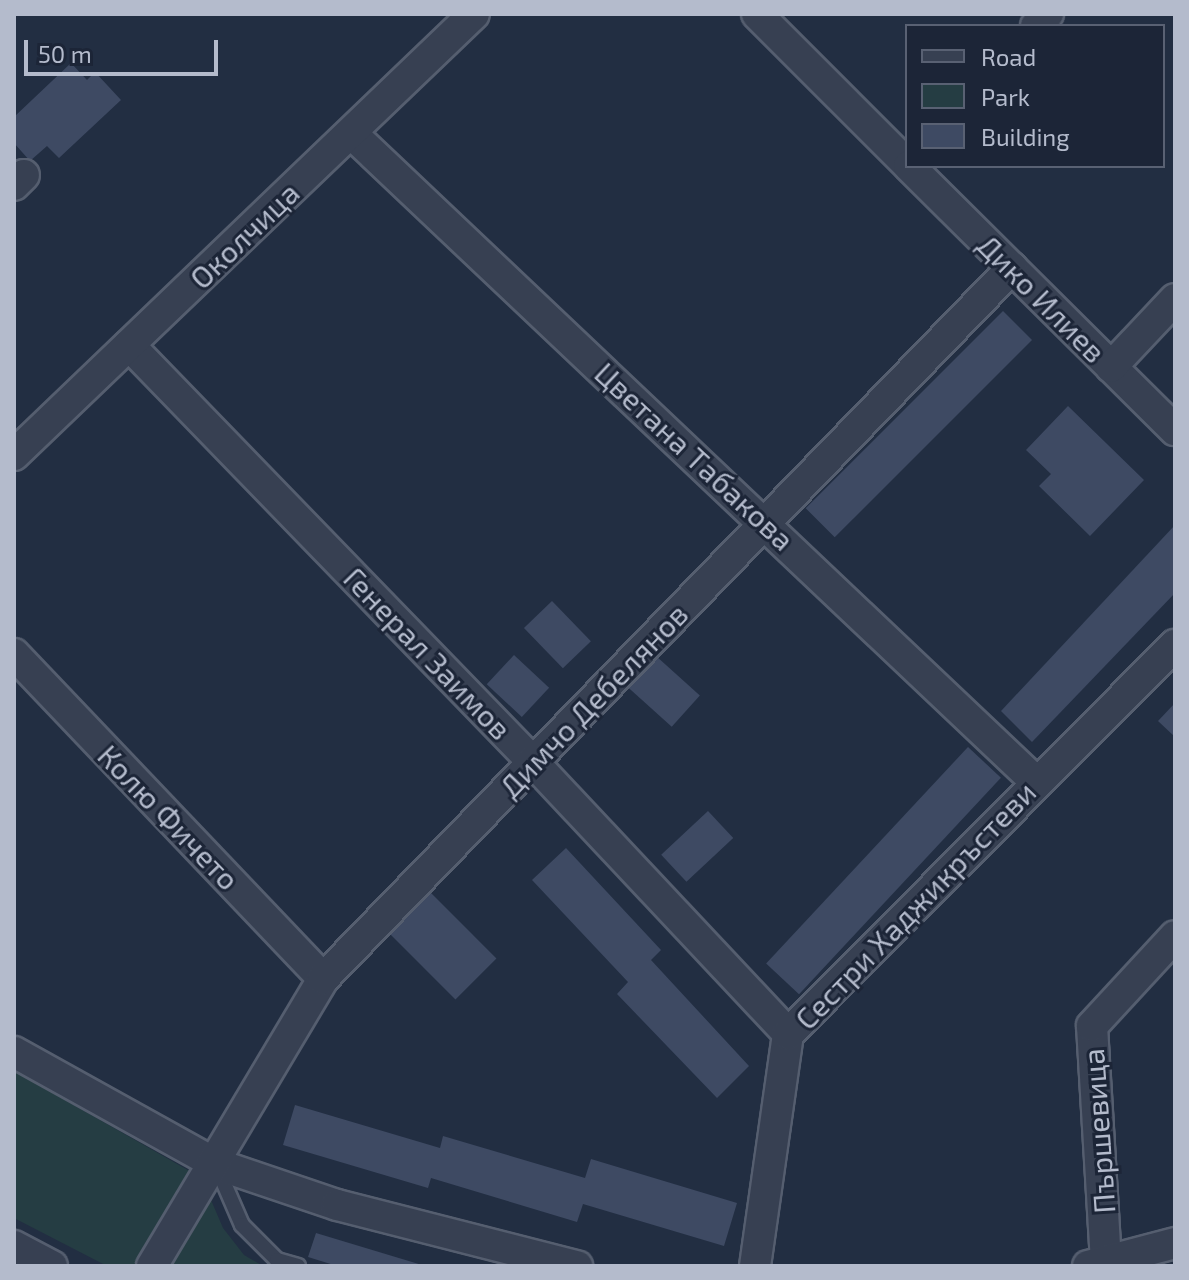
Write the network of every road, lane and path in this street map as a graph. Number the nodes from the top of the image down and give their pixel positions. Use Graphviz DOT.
graph roads {
  1 [pos="474,14"];
  2 [pos="757,14"];
  3 [pos="351,133"];
  4 [pos="905,158"];
  5 [pos="915,168"];
  6 [pos="1012,268"];
  7 [pos="1175,299"];
  8 [pos="129,345"];
  9 [pos="1111,367"];
  10 [pos="1175,430"];
  11 [pos="14,455"];
  12 [pos="765,522"];
  13 [pos="1175,645"];
  14 [pos="14,654"];
  15 [pos="533,762"];
  16 [pos="1036,782"];
  17 [pos="1175,936"];
  18 [pos="323,979"];
  19 [pos="788,1034"];
  20 [pos="14,1052"];
  21 [pos="216,1164"];
  22 [pos="1175,1243"];
  23 [pos="14,1246"];
  24 [pos="1097,1264"];
  25 [pos="52,1266"];
  26 [pos="152,1266"];
  27 [pos="298,1266"];
  28 [pos="577,1266"];
  29 [pos="755,1266"];
  1 -- 3 [label="street, Околчица"];
  2 -- 4 [label="street, Дико Илиев"];
  3 -- 8 [label="street, Околчица"];
  3 -- 12 [label="street, Цветана Табакова"];
  5 -- 6 [label="street, Дико Илиев"];
  6 -- 9 [label="street, Дико Илиев"];
  6 -- 12 [label="street, Димчо Дебелянов"];
  7 -- 9 [label="street"];
  8 -- 11 [label="street, Околчица"];
  8 -- 15 [label="street, Генерал Заимов"];
  9 -- 10 [label="street, Дико Илиев"];
  12 -- 15 [label="street, Димчо Дебелянов"];
  12 -- 16 [label="street, Цветана Табакова"];
  13 -- 16 [label="street, Сестри Хаджикръстеви"];
  14 -- 18 [label="street, Колю Фичето"];
  15 -- 18 [label="street, Димчо Дебелянов"];
  15 -- 19 [label="street, Генерал Заимов"];
  16 -- 19 [label="street, Сестри Хаджикръстеви"];
  17 -- 24 [label="street, Пършевица"];
  18 -- 21 [label="street, Димчо Дебелянов"];
  19 -- 29 [label="street, Сестри Хаджикръстеви"];
  20 -- 21 [label="street"];
  21 -- 26 [label="street, Димчо Дебелянов"];
  21 -- 27 [label="lane"];
  21 -- 28 [label="street"];
  22 -- 24 [label="street"];
  23 -- 25 [label="street"];
}
